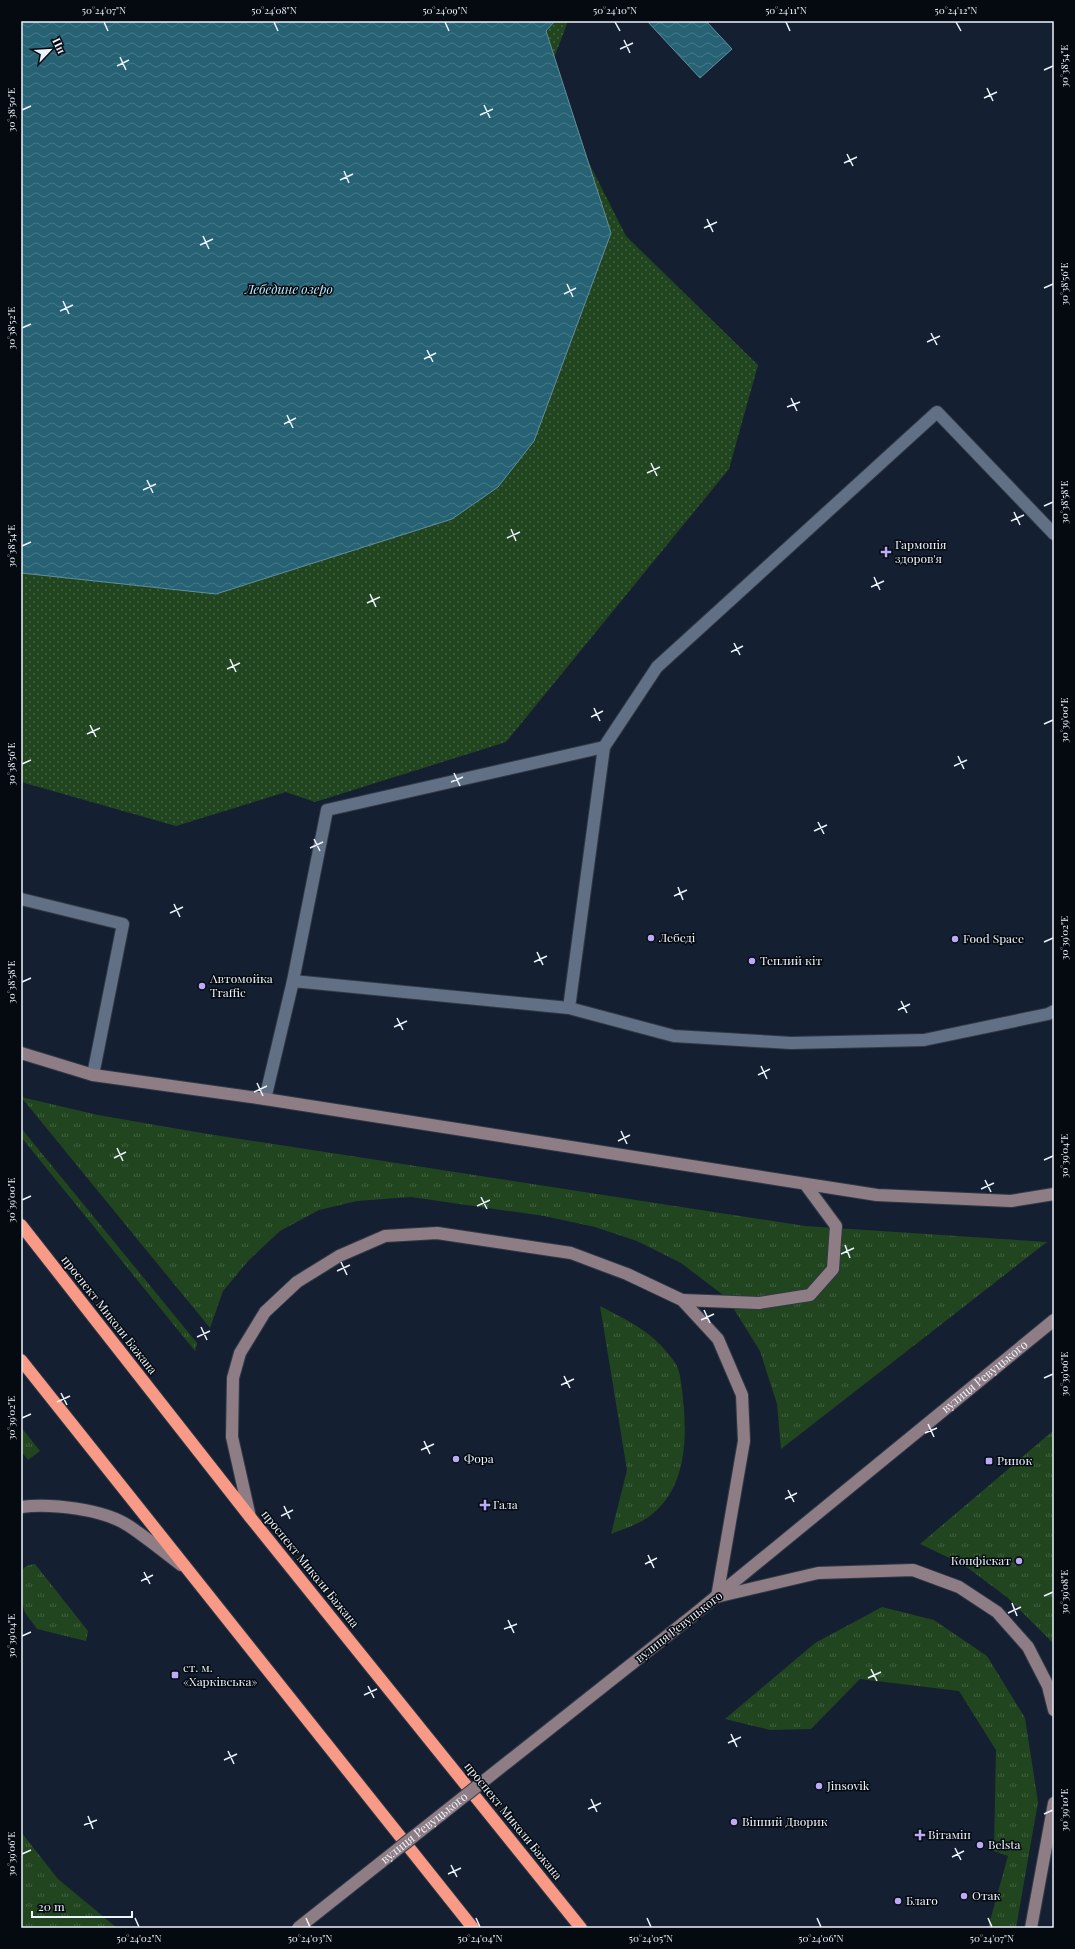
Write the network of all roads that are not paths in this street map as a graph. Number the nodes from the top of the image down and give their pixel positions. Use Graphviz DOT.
graph roads {
  1 [pos="1054,534"];
  2 [pos="604,747"];
  3 [pos="21,899"];
  4 [pos="293,981"];
  5 [pos="569,1008"];
  6 [pos="1054,1011"];
  7 [pos="21,1052"];
  8 [pos="93,1074"];
  9 [pos="265,1099"];
  10 [pos="805,1184"];
  11 [pos="1054,1194"];
  12 [pos="21,1225"];
  13 [pos="682,1300"];
  14 [pos="1054,1320"];
  15 [pos="21,1360"];
  16 [pos="21,1507"];
  17 [pos="250,1517"];
  18 [pos="183,1566"];
  19 [pos="717,1597"];
  20 [pos="1054,1710"];
  21 [pos="1054,1803"];
  22 [pos="298,1928"];
  23 [pos="473,1928"];
  24 [pos="581,1928"];
  25 [pos="1031,1928"];
  1 -- 2 [label="lane"];
  2 -- 4 [label="lane"];
  2 -- 5 [label="lane"];
  3 -- 8 [label="lane"];
  4 -- 5 [label="lane"];
  4 -- 9 [label="lane"];
  5 -- 6 [label="lane"];
  7 -- 8 [label="street"];
  8 -- 9 [label="street"];
  9 -- 10 [label="street"];
  10 -- 11 [label="street"];
  10 -- 13 [label="street"];
  12 -- 17 [label="highway, проспект Миколи Бажана"];
  13 -- 17 [label="street"];
  13 -- 19 [label="street"];
  14 -- 19 [label="street, вулиця Ревуцького"];
  15 -- 18 [label="highway"];
  16 -- 18 [label="street"];
  17 -- 24 [label="highway, проспект Миколи Бажана"];
  18 -- 23 [label="highway"];
  19 -- 20 [label="street"];
  19 -- 22 [label="street, вулиця Ревуцького, bridge"];
  21 -- 25 [label="street"];
}
